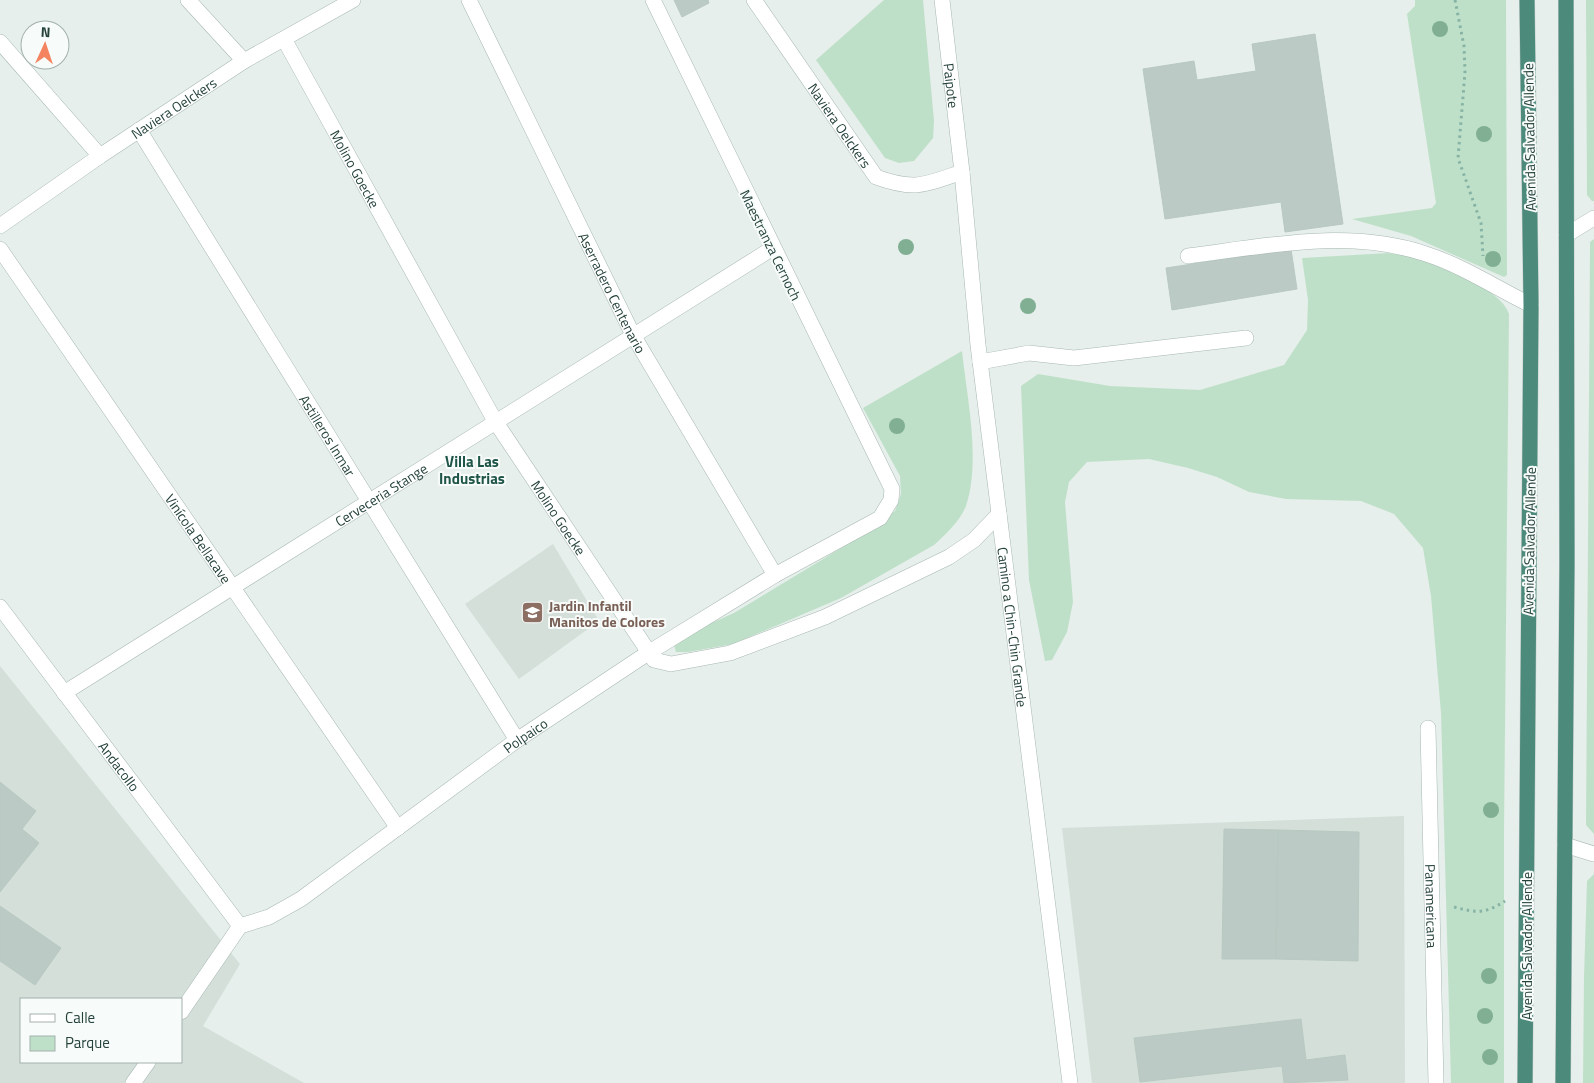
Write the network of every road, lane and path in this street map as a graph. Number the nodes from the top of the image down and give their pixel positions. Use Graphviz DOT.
graph roads {
  1 [pos="188,0"];
  2 [pos="353,0"];
  3 [pos="469,0"];
  4 [pos="653,0"];
  5 [pos="754,0"];
  6 [pos="942,0"];
  7 [pos="1455,0"];
  8 [pos="1528,0"];
  9 [pos="1566,0"];
  10 [pos="284,39"];
  11 [pos="0,42"];
  12 [pos="244,61"];
  13 [pos="139,130"];
  14 [pos="100,156"];
  15 [pos="962,172"];
  16 [pos="1594,218"];
  17 [pos="0,226"];
  18 [pos="1566,235"];
  19 [pos="773,248"];
  20 [pos="0,249"];
  21 [pos="1188,256"];
  22 [pos="1489,282"];
  23 [pos="1531,305"];
  24 [pos="633,334"];
  25 [pos="1246,338"];
  26 [pos="980,362"];
  27 [pos="495,421"];
  28 [pos="892,488"];
  29 [pos="368,502"];
  30 [pos="999,514"];
  31 [pos="775,575"];
  32 [pos="232,586"];
  33 [pos="0,607"];
  34 [pos="648,653"];
  35 [pos="64,693"];
  36 [pos="1428,728"];
  37 [pos="517,740"];
  38 [pos="398,828"];
  39 [pos="1566,845"];
  40 [pos="1594,854"];
  41 [pos="1507,900"];
  42 [pos="1433,904"];
  43 [pos="240,926"];
  44 [pos="182,1011"];
  45 [pos="147,1063"];
  46 [pos="133,1083"];
  47 [pos="1070,1083"];
  48 [pos="1436,1083"];
  49 [pos="1525,1083"];
  50 [pos="1563,1083"];
  1 -- 12 [label="street"];
  2 -- 10 [label="street, Naviera Oelckers"];
  3 -- 24 [label="street, Aserradero Centenario"];
  4 -- 19 [label="street, Maestranza Cernoch"];
  5 -- 15 [label="street, Naviera Oelckers"];
  6 -- 15 [label="street, Paipote"];
  7 -- 22 [label="path"];
  8 -- 23 [label="highway, Avenida Salvador Allende"];
  9 -- 18 [label="highway"];
  10 -- 12 [label="street, Naviera Oelckers"];
  10 -- 27 [label="street, Molino Goecke"];
  11 -- 14 [label="street"];
  12 -- 13 [label="street, Naviera Oelckers"];
  13 -- 14 [label="street, Naviera Oelckers"];
  13 -- 29 [label="street, Astilleros Inmar"];
  14 -- 17 [label="street, Naviera Oelckers"];
  15 -- 26 [label="street, Camino a Chin-Chin Grande"];
  16 -- 18 [label="street"];
  18 -- 39 [label="highway"];
  19 -- 24 [label="street, Cerveceria Stange"];
  19 -- 28 [label="street, Maestranza Cernoch"];
  20 -- 32 [label="street, Vinícola Bellacave"];
  21 -- 22 [label="street"];
  22 -- 23 [label="street"];
  23 -- 49 [label="highway, Avenida Salvador Allende"];
  24 -- 27 [label="street, Cerveceria Stange"];
  24 -- 31 [label="street, Aserradero Centenario"];
  25 -- 26 [label="street"];
  26 -- 30 [label="street, Camino a Chin-Chin Grande"];
  27 -- 29 [label="street, Cerveceria Stange"];
  27 -- 34 [label="street, Molino Goecke"];
  28 -- 31 [label="street, Polpaico"];
  29 -- 32 [label="street, Cerveceria Stange"];
  29 -- 37 [label="street, Astilleros Inmar"];
  30 -- 34 [label="street"];
  30 -- 47 [label="street, Camino a Chin-Chin Grande"];
  31 -- 34 [label="street, Polpaico"];
  32 -- 35 [label="street, Cerveceria Stange"];
  32 -- 38 [label="street, Vinícola Bellacave"];
  33 -- 35 [label="street, Andacollo"];
  34 -- 37 [label="street, Polpaico"];
  35 -- 43 [label="street, Andacollo"];
  36 -- 42 [label="street, Panamericana"];
  37 -- 38 [label="street, Polpaico"];
  38 -- 43 [label="street, Polpaico"];
  39 -- 40 [label="street"];
  39 -- 50 [label="highway"];
  41 -- 42 [label="path"];
  42 -- 48 [label="street, Panamericana"];
  43 -- 44 [label="street"];
  45 -- 46 [label="street"];
}
